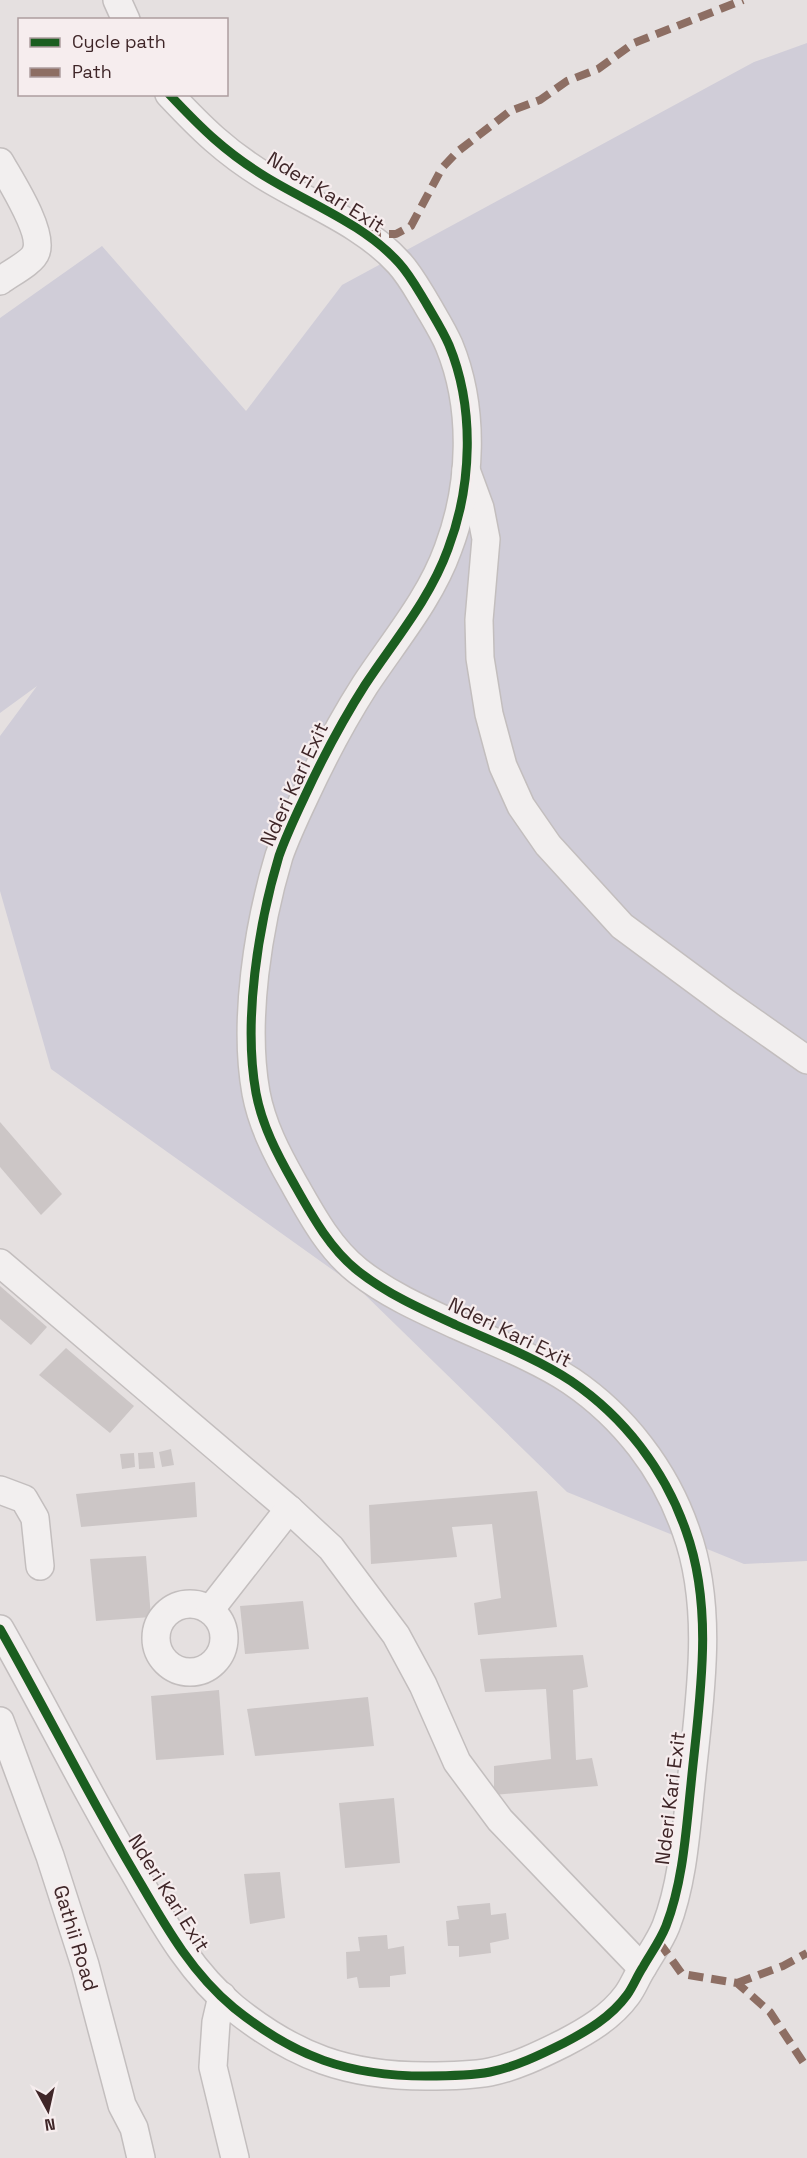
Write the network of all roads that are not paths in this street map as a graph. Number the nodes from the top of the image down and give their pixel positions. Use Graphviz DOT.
graph roads {
  1 [pos="117,0"];
  2 [pos="125,18"];
  3 [pos="171,96"];
  4 [pos="0,162"];
  5 [pos="0,281"];
  6 [pos="466,469"];
  7 [pos="807,1060"];
  8 [pos="0,1263"];
  9 [pos="0,1490"];
  10 [pos="290,1509"];
  11 [pos="40,1566"];
  12 [pos="210,1610"];
  13 [pos="0,1629"];
  14 [pos="0,1721"];
  15 [pos="642,1968"];
  16 [pos="222,1996"];
  17 [pos="134,2128"];
  18 [pos="128,2158"];
  19 [pos="141,2158"];
  20 [pos="234,2158"];
  1 -- 2 [label="street"];
  3 -- 6 [label="street, Nderi Kari Exit"];
  4 -- 5 [label="street"];
  6 -- 7 [label="street"];
  6 -- 15 [label="street, Nderi Kari Exit"];
  8 -- 10 [label="street"];
  9 -- 11 [label="street"];
  10 -- 12 [label="street"];
  10 -- 15 [label="street"];
  13 -- 16 [label="street, Nderi Kari Exit"];
  14 -- 17 [label="street, Gathii Road"];
  15 -- 16 [label="street, Nderi Kari Exit"];
  16 -- 20 [label="street"];
  17 -- 18 [label="street"];
  17 -- 19 [label="street, Gathii Road"];
}
